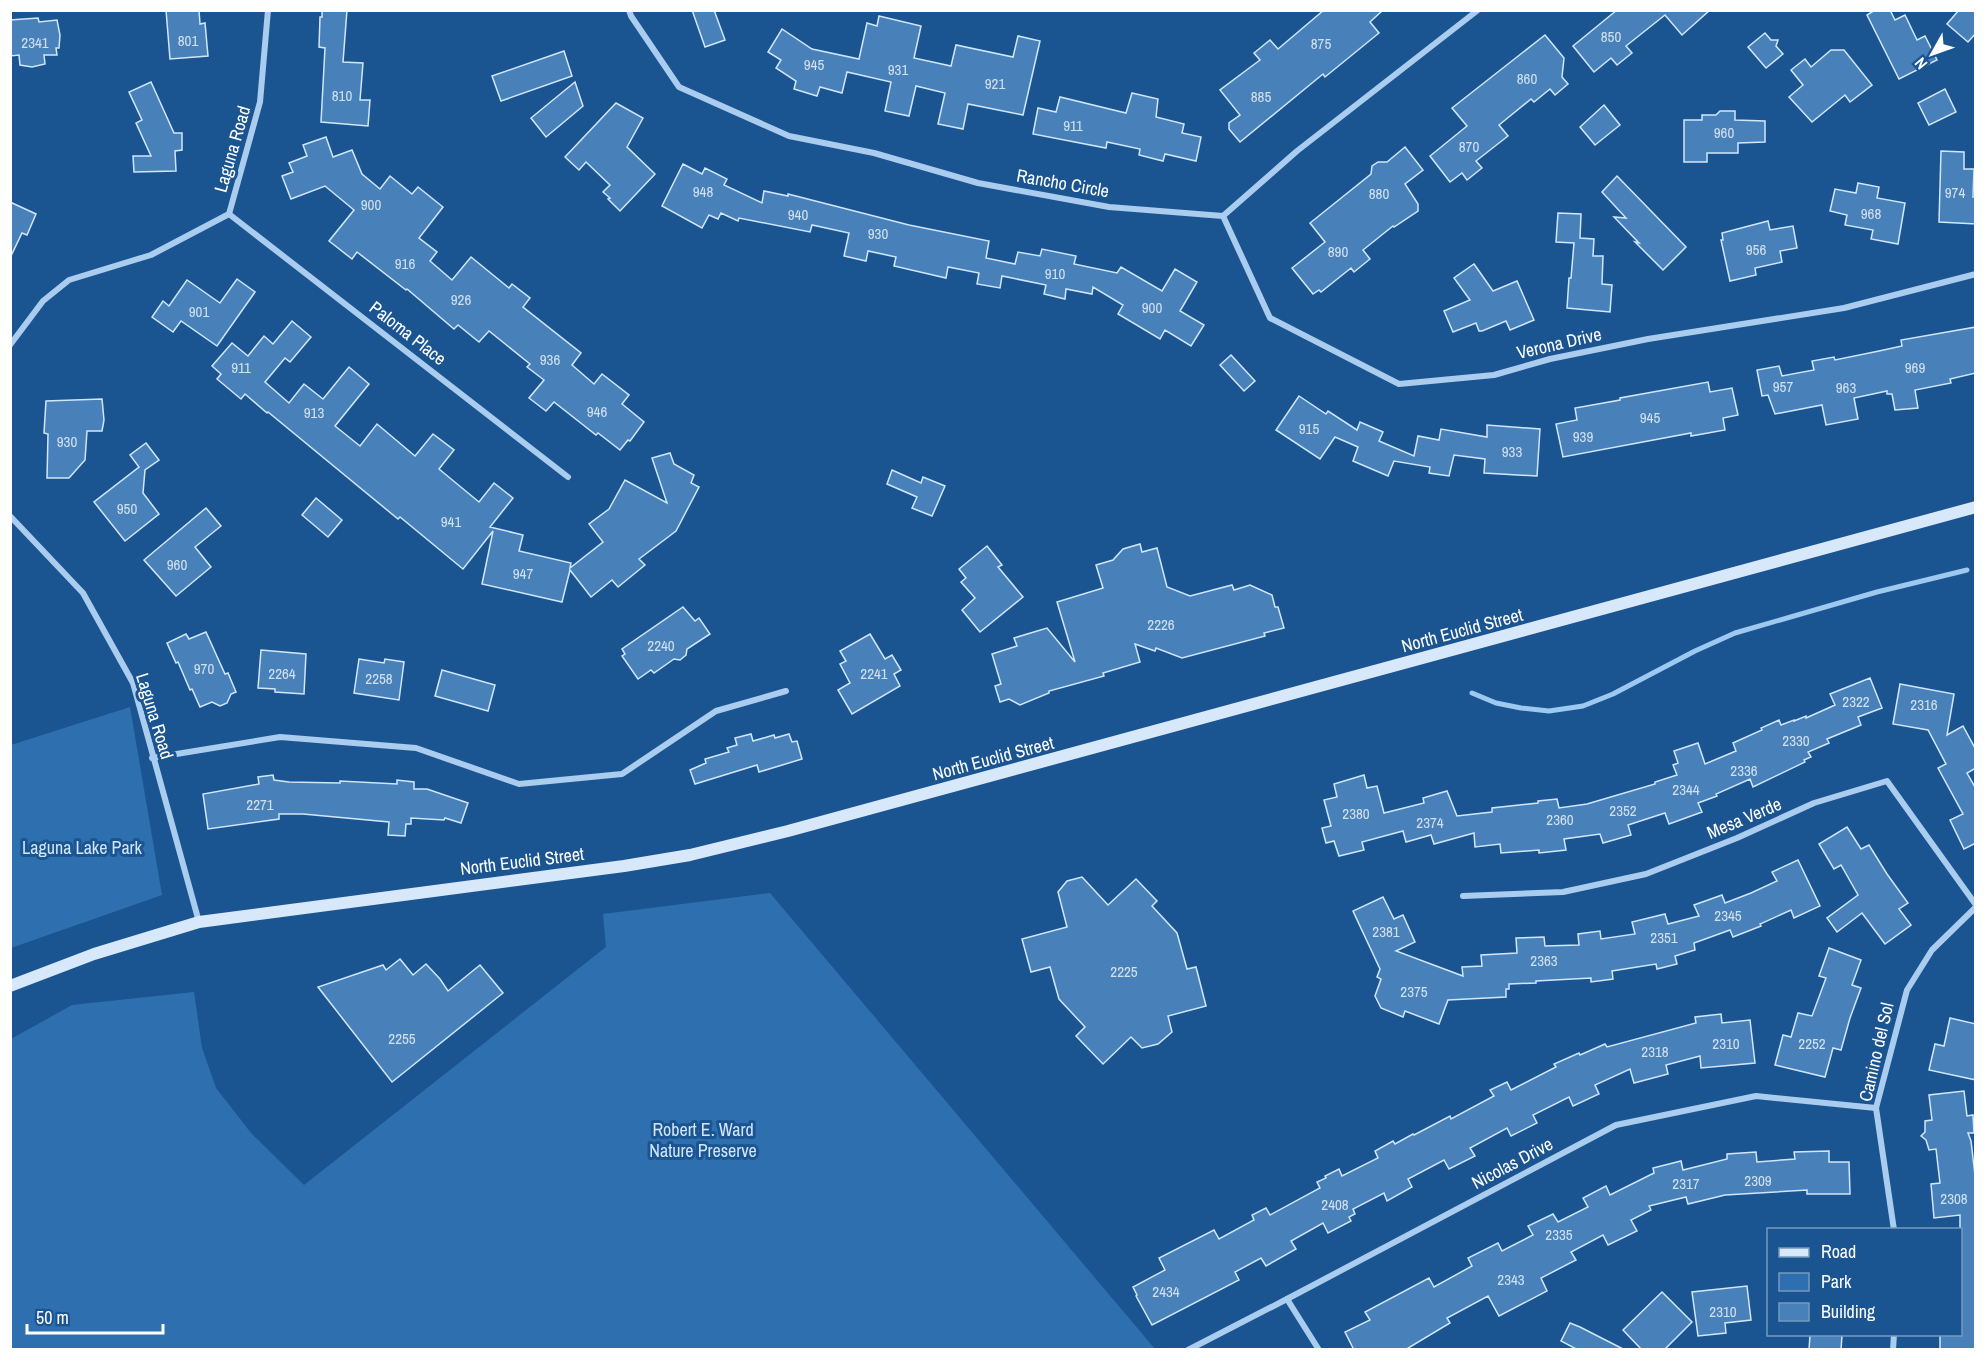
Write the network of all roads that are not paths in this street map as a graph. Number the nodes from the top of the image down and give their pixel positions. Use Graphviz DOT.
graph roads {
  1 [pos="268,10"];
  2 [pos="629,10"];
  3 [pos="1478,10"];
  4 [pos="229,214"];
  5 [pos="1223,216"];
  6 [pos="1976,274"];
  7 [pos="10,345"];
  8 [pos="568,477"];
  9 [pos="1976,507"];
  10 [pos="10,516"];
  11 [pos="786,691"];
  12 [pos="152,758"];
  13 [pos="1463,896"];
  14 [pos="1976,906"];
  15 [pos="199,922"];
  16 [pos="10,986"];
  17 [pos="1876,1108"];
  18 [pos="1894,1228"];
  19 [pos="1287,1299"];
  20 [pos="1188,1350"];
  21 [pos="1319,1350"];
  1 -- 4 [label="street, Laguna Road"];
  2 -- 5 [label="street, Rancho Circle"];
  3 -- 5 [label="street"];
  4 -- 7 [label="street, Laguna Road"];
  4 -- 8 [label="street, Paloma Place"];
  5 -- 6 [label="street, Verona Drive"];
  9 -- 15 [label="main road, North Euclid Street"];
  10 -- 12 [label="street, Laguna Road"];
  11 -- 12 [label="street"];
  12 -- 15 [label="street, Laguna Road"];
  13 -- 14 [label="street, Mesa Verde"];
  14 -- 17 [label="street, Camino del Sol"];
  15 -- 16 [label="main road, North Euclid Street"];
  17 -- 18 [label="street, Camino del Sol"];
  17 -- 19 [label="street, Nicolas Drive"];
  19 -- 20 [label="street, Nicolas Drive"];
  19 -- 21 [label="street"];
}
